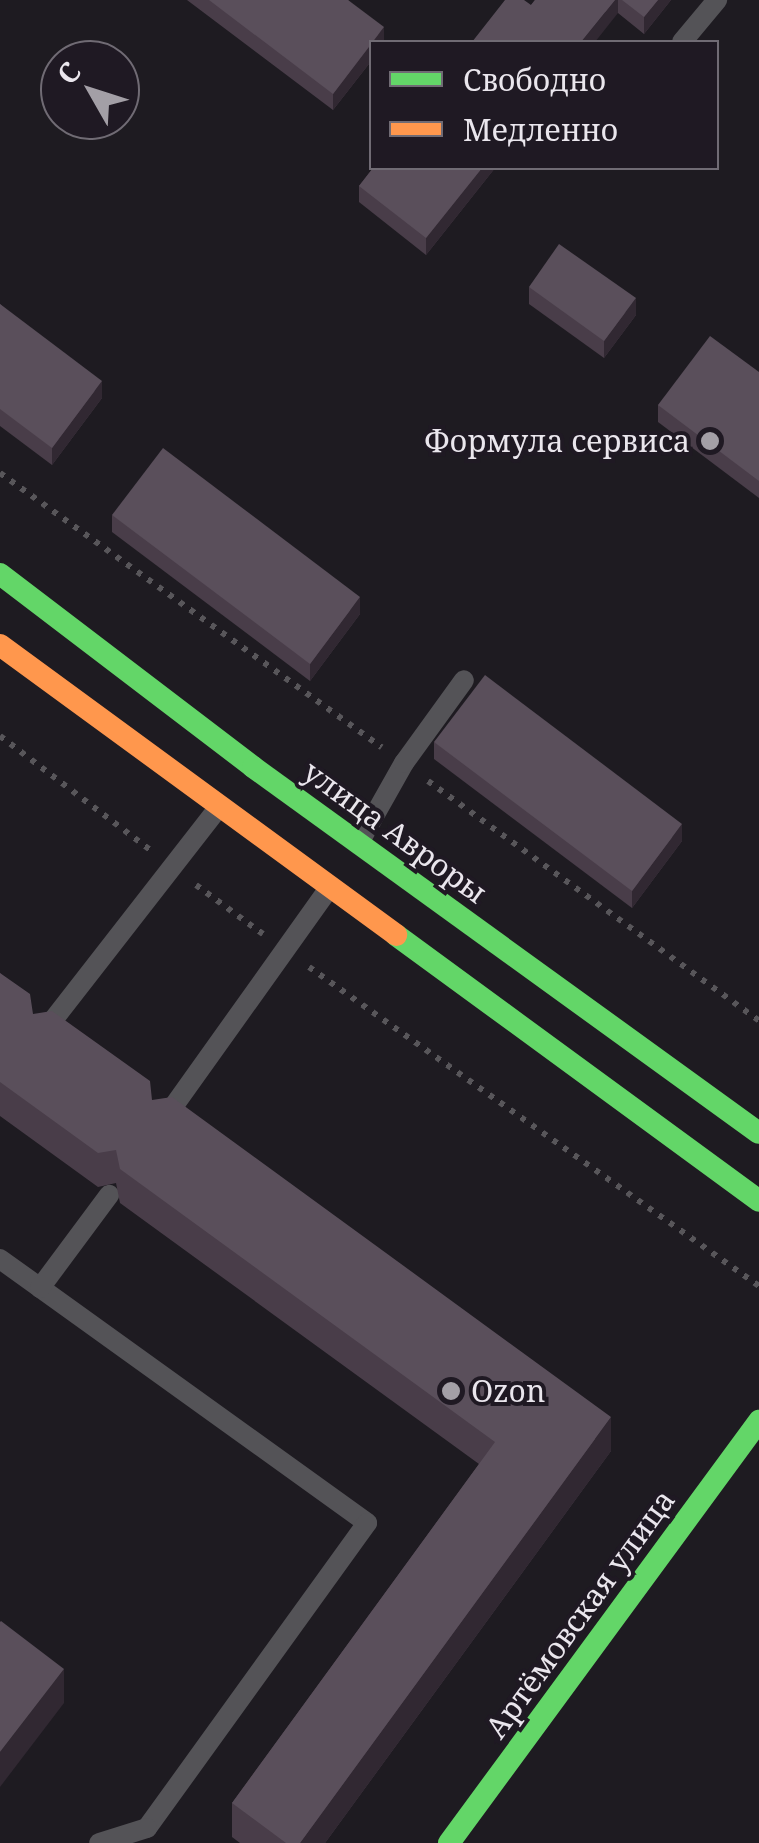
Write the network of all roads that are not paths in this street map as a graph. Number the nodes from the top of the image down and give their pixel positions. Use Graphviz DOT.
graph roads {
  1 [pos="717,0"];
  2 [pos="684,40"];
  3 [pos="0,574"];
  4 [pos="0,644"];
  5 [pos="464,680"];
  6 [pos="220,806"];
  7 [pos="359,843"];
  8 [pos="330,887"];
  9 [pos="40,1036"];
  10 [pos="161,1123"];
  11 [pos="759,1133"];
  12 [pos="109,1195"];
  13 [pos="759,1202"];
  14 [pos="0,1259"];
  15 [pos="40,1288"];
  16 [pos="759,1421"];
  17 [pos="750,1451"];
  18 [pos="99,1843"];
  19 [pos="449,1843"];
  1 -- 2 [label="lane"];
  3 -- 7 [label="main road, улица Авроры"];
  4 -- 6 [label="main road"];
  5 -- 7 [label="lane"];
  6 -- 8 [label="main road"];
  6 -- 9 [label="lane"];
  7 -- 11 [label="main road, улица Авроры"];
  8 -- 10 [label="lane"];
  8 -- 13 [label="main road"];
  12 -- 15 [label="lane"];
  14 -- 15 [label="lane"];
  15 -- 18 [label="lane"];
  16 -- 17 [label="main road, Артёмовская улица"];
  17 -- 19 [label="main road, Артёмовская улица"];
}
